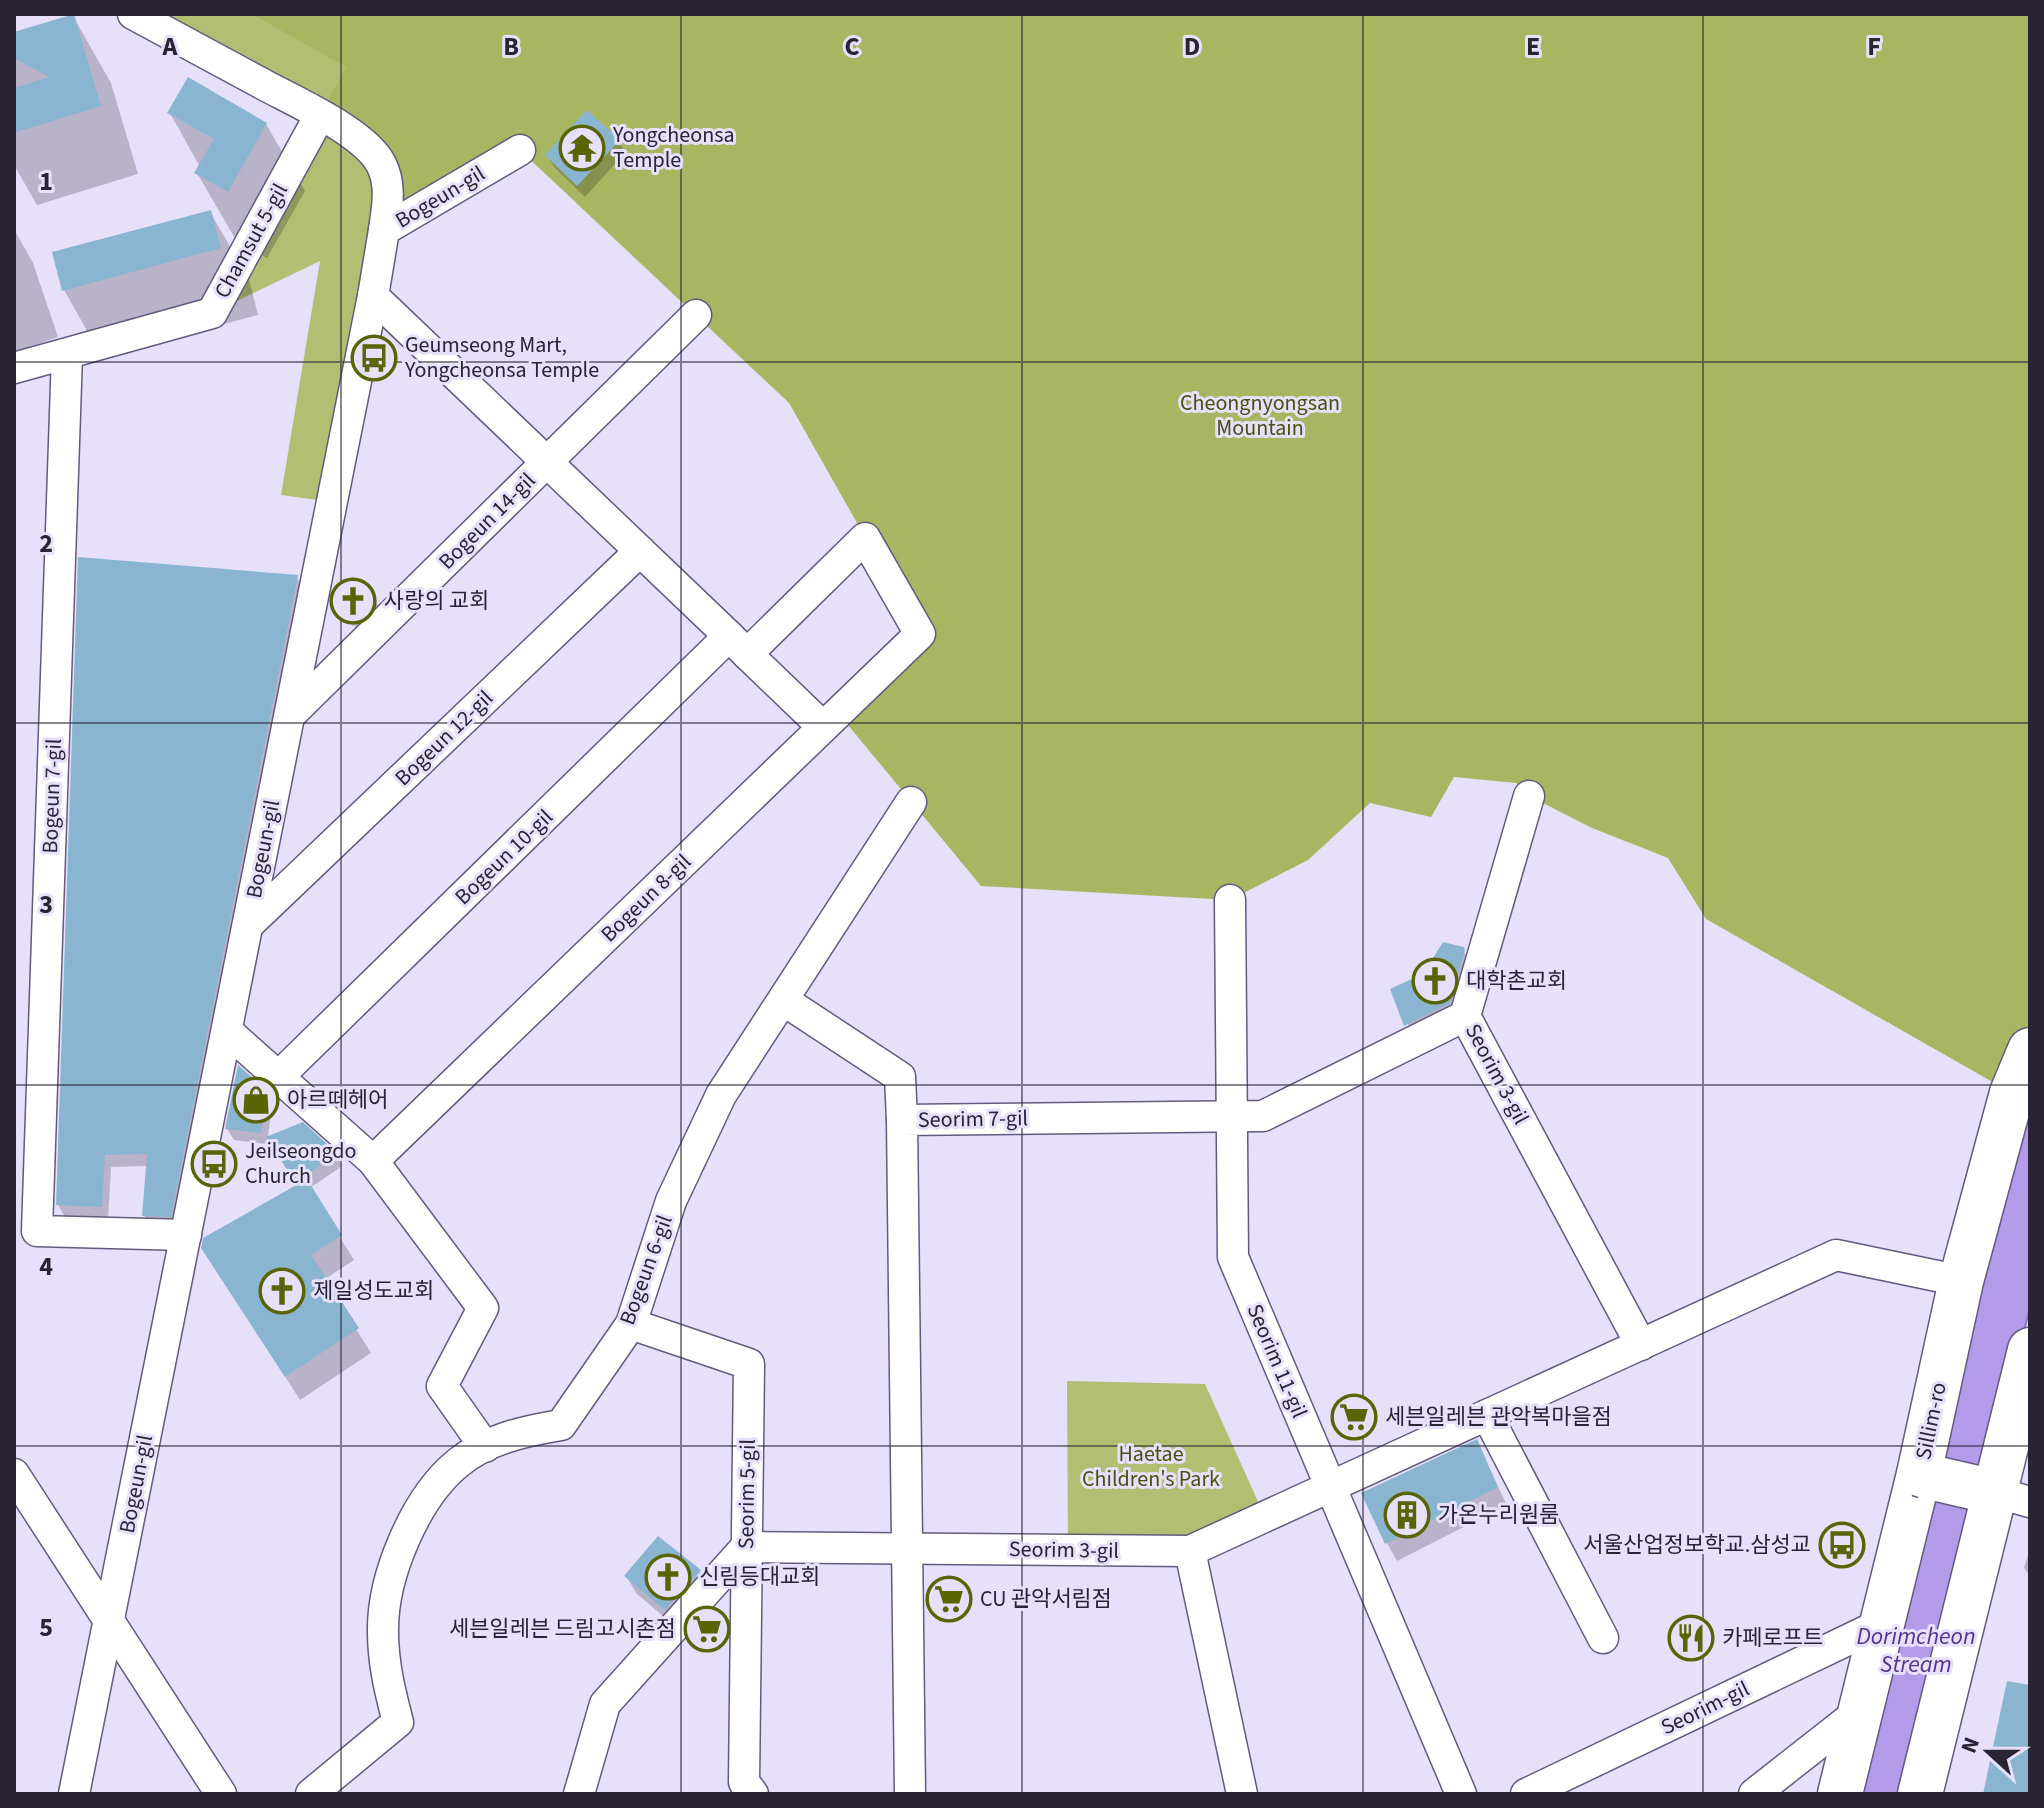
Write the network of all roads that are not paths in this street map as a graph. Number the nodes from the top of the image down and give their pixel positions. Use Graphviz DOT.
graph roads {
  1 [pos="133,14"];
  2 [pos="320,115"];
  3 [pos="520,150"];
  4 [pos="384,230"];
  5 [pos="373,296"];
  6 [pos="696,315"];
  7 [pos="67,355"];
  8 [pos="14,368"];
  9 [pos="547,462"];
  10 [pos="865,538"];
  11 [pos="640,551"];
  12 [pos="738,645"];
  13 [pos="290,715"];
  14 [pos="823,727"];
  15 [pos="1529,796"];
  16 [pos="911,802"];
  17 [pos="1230,900"];
  18 [pos="248,925"];
  19 [pos="783,1000"];
  20 [pos="1465,1016"];
  21 [pos="227,1031"];
  22 [pos="2030,1050"];
  23 [pos="278,1077"];
  24 [pos="1231,1117"];
  25 [pos="902,1120"];
  26 [pos="373,1161"];
  27 [pos="186,1235"];
  28 [pos="1961,1281"];
  29 [pos="631,1324"];
  30 [pos="1641,1345"];
  31 [pos="2030,1350"];
  32 [pos="1487,1415"];
  33 [pos="485,1447"];
  34 [pos="14,1474"];
  35 [pos="1919,1474"];
  36 [pos="1331,1487"];
  37 [pos="2012,1497"];
  38 [pos="746,1547"];
  39 [pos="907,1549"];
  40 [pos="1190,1551"];
  41 [pos="108,1623"];
  42 [pos="1883,1623"];
  43 [pos="1603,1638"];
  44 [pos="1861,1710"];
  45 [pos="74,1794"];
  46 [pos="221,1794"];
  47 [pos="311,1794"];
  48 [pos="579,1794"];
  49 [pos="753,1794"];
  50 [pos="910,1794"];
  51 [pos="1242,1794"];
  52 [pos="1461,1794"];
  53 [pos="1526,1794"];
  54 [pos="1754,1794"];
  55 [pos="1840,1794"];
  56 [pos="1920,1794"];
  1 -- 2 [label="street"];
  2 -- 4 [label="street"];
  2 -- 7 [label="street, Chamsut 5-gil"];
  3 -- 4 [label="street, Bogeun-gil"];
  4 -- 5 [label="street, Bogeun-gil"];
  5 -- 9 [label="street, Bogeun 14-gil"];
  5 -- 13 [label="street, Bogeun-gil"];
  6 -- 9 [label="street, Bogeun 14-gil"];
  7 -- 8 [label="street, Chamsut 5-gil"];
  7 -- 27 [label="street, Bogeun 7-gil"];
  9 -- 11 [label="street"];
  9 -- 13 [label="street, Bogeun 14-gil"];
  10 -- 12 [label="street, Bogeun 10-gil"];
  10 -- 14 [label="street, Bogeun 8-gil"];
  11 -- 12 [label="street"];
  11 -- 18 [label="street, Bogeun 12-gil"];
  12 -- 14 [label="street"];
  12 -- 23 [label="street, Bogeun 10-gil"];
  13 -- 18 [label="street, Bogeun-gil"];
  14 -- 26 [label="street, Bogeun 8-gil"];
  15 -- 20 [label="street"];
  16 -- 19 [label="street, Bogeun 6-gil"];
  17 -- 24 [label="street, Seorim 11-gil"];
  18 -- 21 [label="street, Bogeun-gil"];
  19 -- 25 [label="street"];
  19 -- 29 [label="street, Bogeun 6-gil"];
  20 -- 24 [label="street, Seorim 7-gil"];
  20 -- 30 [label="street, Seorim 3-gil"];
  21 -- 23 [label="street"];
  21 -- 27 [label="street, Bogeun-gil"];
  22 -- 28 [label="main road, Sillim-ro"];
  23 -- 26 [label="street"];
  24 -- 25 [label="street, Seorim 7-gil"];
  24 -- 36 [label="street, Seorim 11-gil"];
  25 -- 39 [label="street, Seorim 7-gil"];
  26 -- 33 [label="street"];
  27 -- 41 [label="street, Bogeun-gil"];
  28 -- 30 [label="street, Seorim 3-gil"];
  28 -- 35 [label="main road, Sillim-ro"];
  29 -- 33 [label="street, Bogeun 6-gil"];
  29 -- 38 [label="street, Seorim 5-gil"];
  30 -- 32 [label="street, Seorim 3-gil"];
  31 -- 37 [label="main road"];
  32 -- 36 [label="street, Seorim 3-gil"];
  32 -- 43 [label="street"];
  33 -- 47 [label="street, Bogeun 6-gil"];
  34 -- 41 [label="street"];
  35 -- 37 [label="main road"];
  35 -- 42 [label="main road, Sillim-ro"];
  36 -- 40 [label="street, Seorim 3-gil"];
  36 -- 52 [label="street, Seorim 11-gil"];
  37 -- 56 [label="main road"];
  38 -- 39 [label="street, Seorim 3-gil"];
  38 -- 48 [label="street"];
  38 -- 49 [label="street, Seorim 5-gil"];
  39 -- 40 [label="street, Seorim 3-gil"];
  39 -- 50 [label="street, Seorim 7-gil"];
  40 -- 51 [label="street"];
  41 -- 45 [label="street, Bogeun-gil"];
  41 -- 46 [label="street"];
  42 -- 44 [label="main road, Sillim-ro"];
  42 -- 53 [label="street, Seorim-gil"];
  44 -- 54 [label="street"];
  44 -- 55 [label="main road, Sillim-ro"];
}
